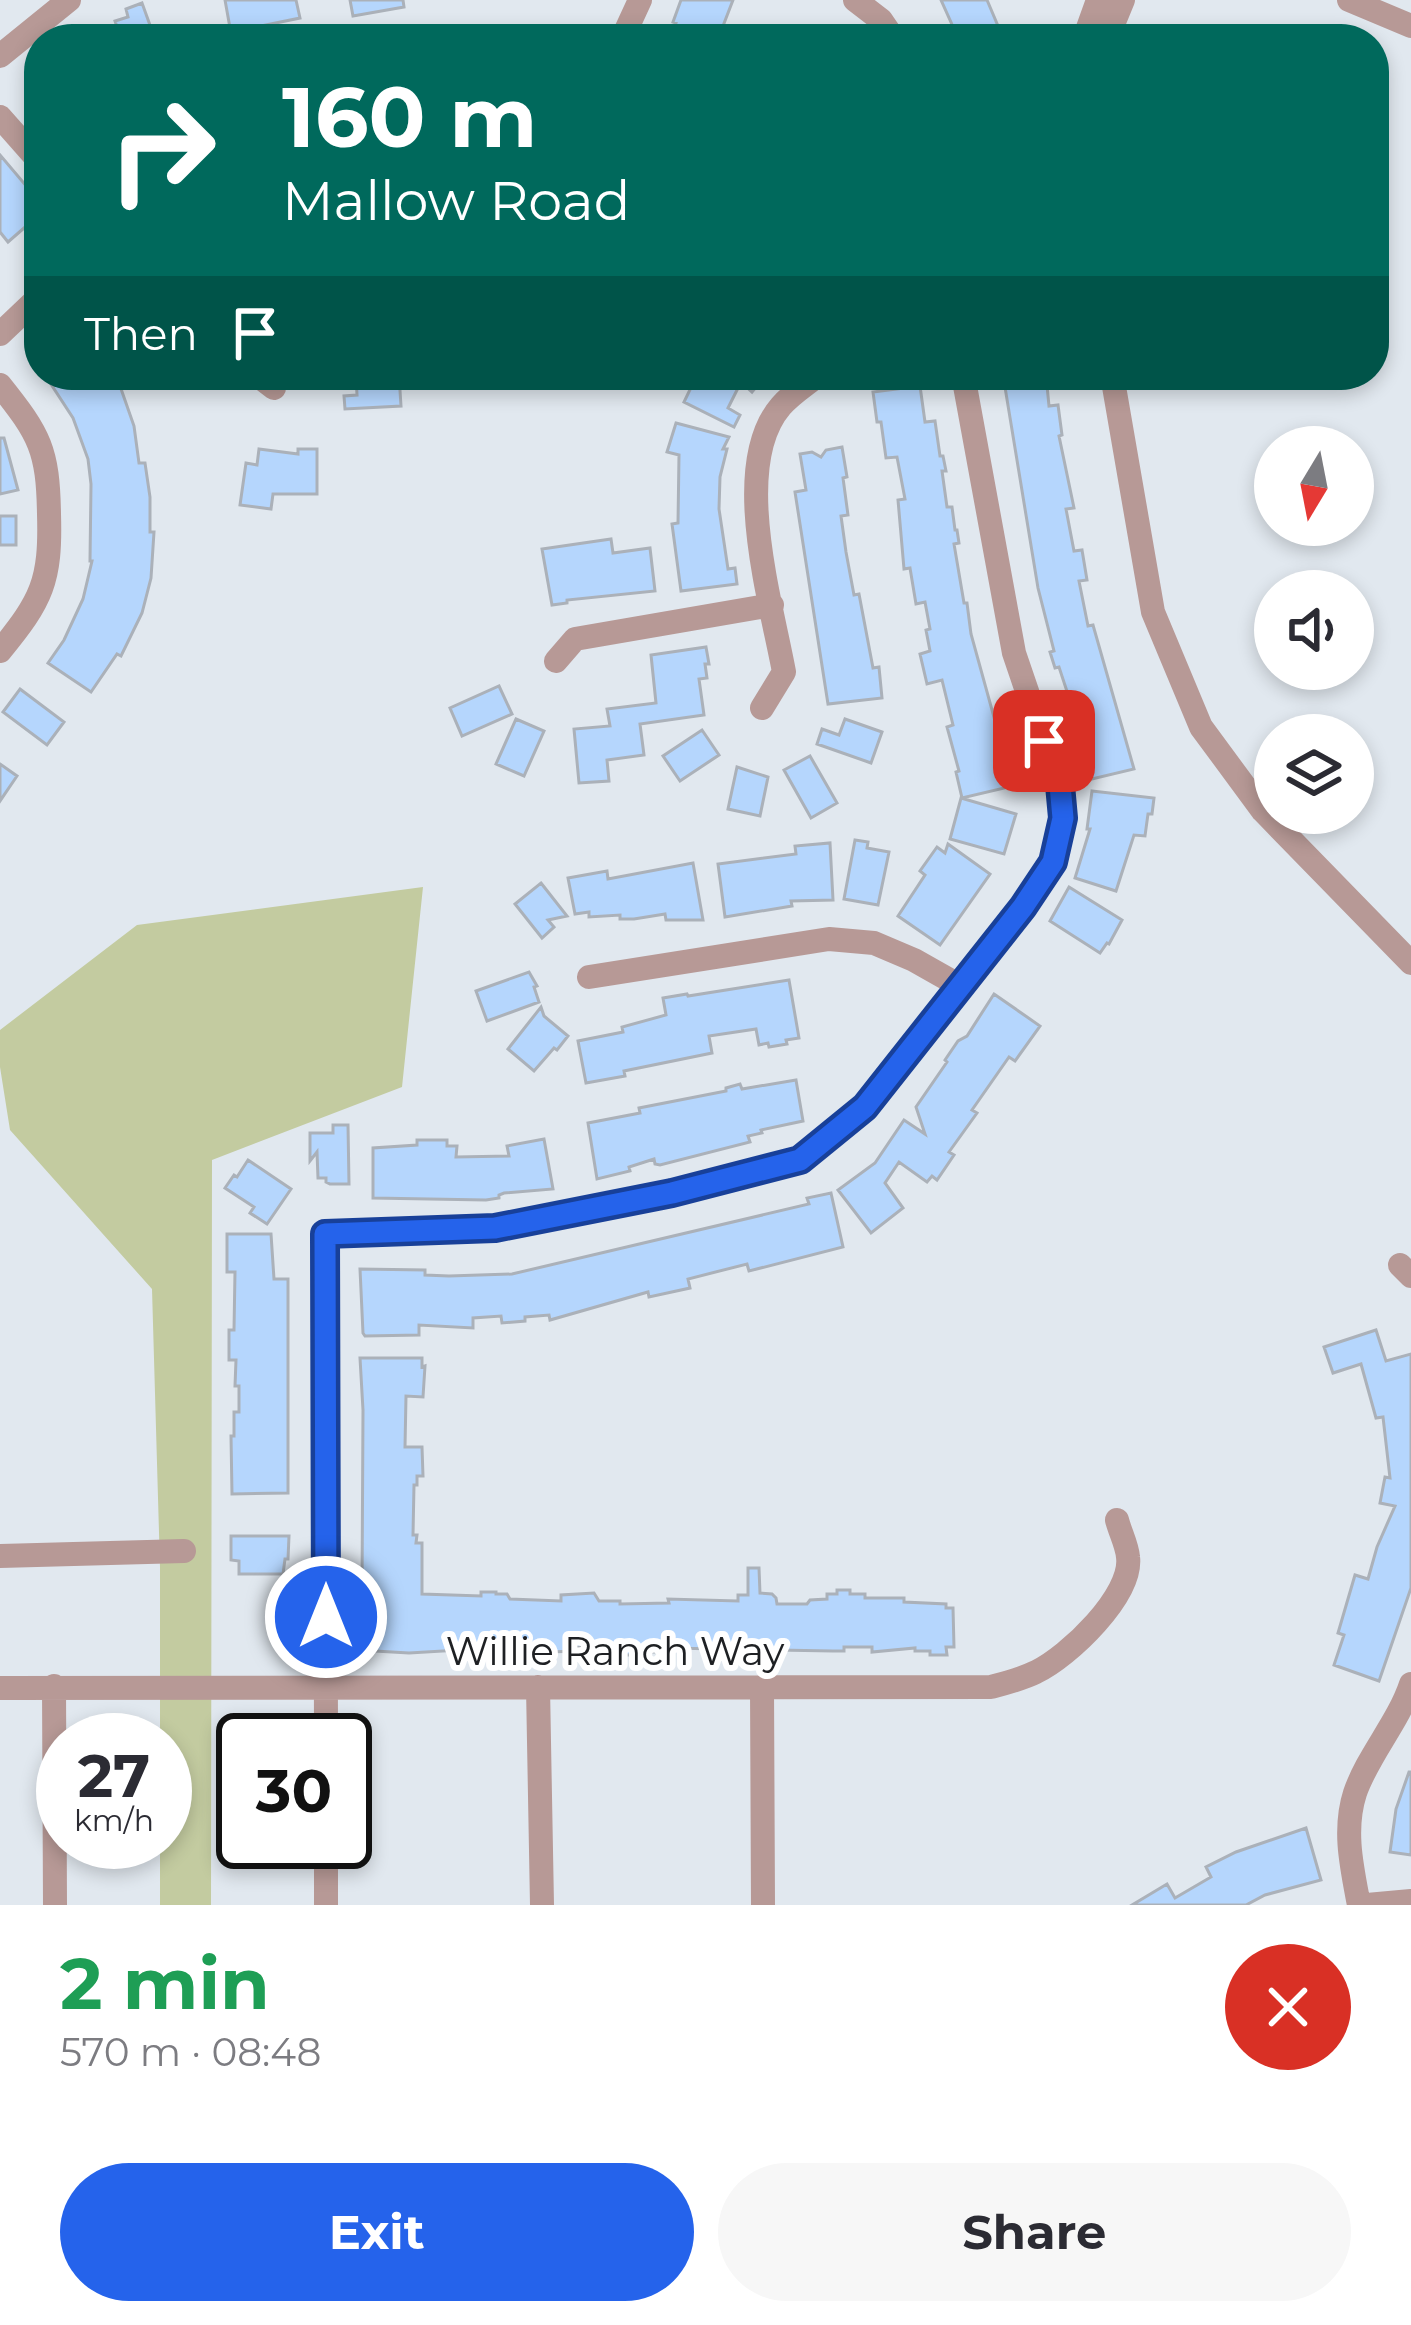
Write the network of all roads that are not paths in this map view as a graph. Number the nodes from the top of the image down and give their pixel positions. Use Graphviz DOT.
graph roads {
  1 [pos="69,0"];
  2 [pos="855,0"];
  3 [pos="1349,0"];
  4 [pos="39,24"];
  5 [pos="884,24"];
  6 [pos="1411,26"];
  7 [pos="24,37"];
  8 [pos="0,56"];
  9 [pos="0,117"];
  10 [pos="24,144"];
  11 [pos="24,311"];
  12 [pos="0,334"];
  13 [pos="0,386"];
  14 [pos="800,390"];
  15 [pos="966,390"];
  16 [pos="1115,390"];
  17 [pos="772,605"];
  18 [pos="0,651"];
  19 [pos="556,661"];
  20 [pos="762,708"];
  21 [pos="1411,963"];
  22 [pos="589,977"];
  23 [pos="959,986"];
  24 [pos="1117,1520"];
  25 [pos="184,1551"];
  26 [pos="0,1556"];
  27 [pos="1411,1684"];
  28 [pos="54,1686"];
  29 [pos="326,1686"];
  30 [pos="538,1687"];
  31 [pos="762,1687"];
  32 [pos="0,1688"];
  33 [pos="326,1713"];
  34 [pos="326,1869"];
  35 [pos="1411,1901"];
  36 [pos="56,1905"];
  37 [pos="326,1905"];
  38 [pos="542,1905"];
  39 [pos="764,1905"];
  40 [pos="1363,1905"];
  1 -- 4 [label="street"];
  2 -- 5 [label="street"];
  3 -- 6 [label="street"];
  7 -- 8 [label="street"];
  9 -- 10 [label="street"];
  11 -- 12 [label="street"];
  13 -- 18 [label="street"];
  14 -- 17 [label="street"];
  15 -- 23 [label="street"];
  16 -- 21 [label="street"];
  17 -- 19 [label="street"];
  17 -- 20 [label="street"];
  22 -- 23 [label="street"];
  23 -- 29 [label="street"];
  24 -- 31 [label="street, Willie Ranch Way"];
  25 -- 26 [label="street"];
  27 -- 40 [label="street"];
  28 -- 29 [label="street, Willie Ranch Way"];
  28 -- 32 [label="street, Willie Ranch Way"];
  28 -- 36 [label="street"];
  29 -- 30 [label="street, Willie Ranch Way"];
  29 -- 33 [label="street"];
  30 -- 31 [label="street, Willie Ranch Way"];
  30 -- 38 [label="street"];
  31 -- 39 [label="street"];
  34 -- 37 [label="street"];
  35 -- 40 [label="street"];
}
